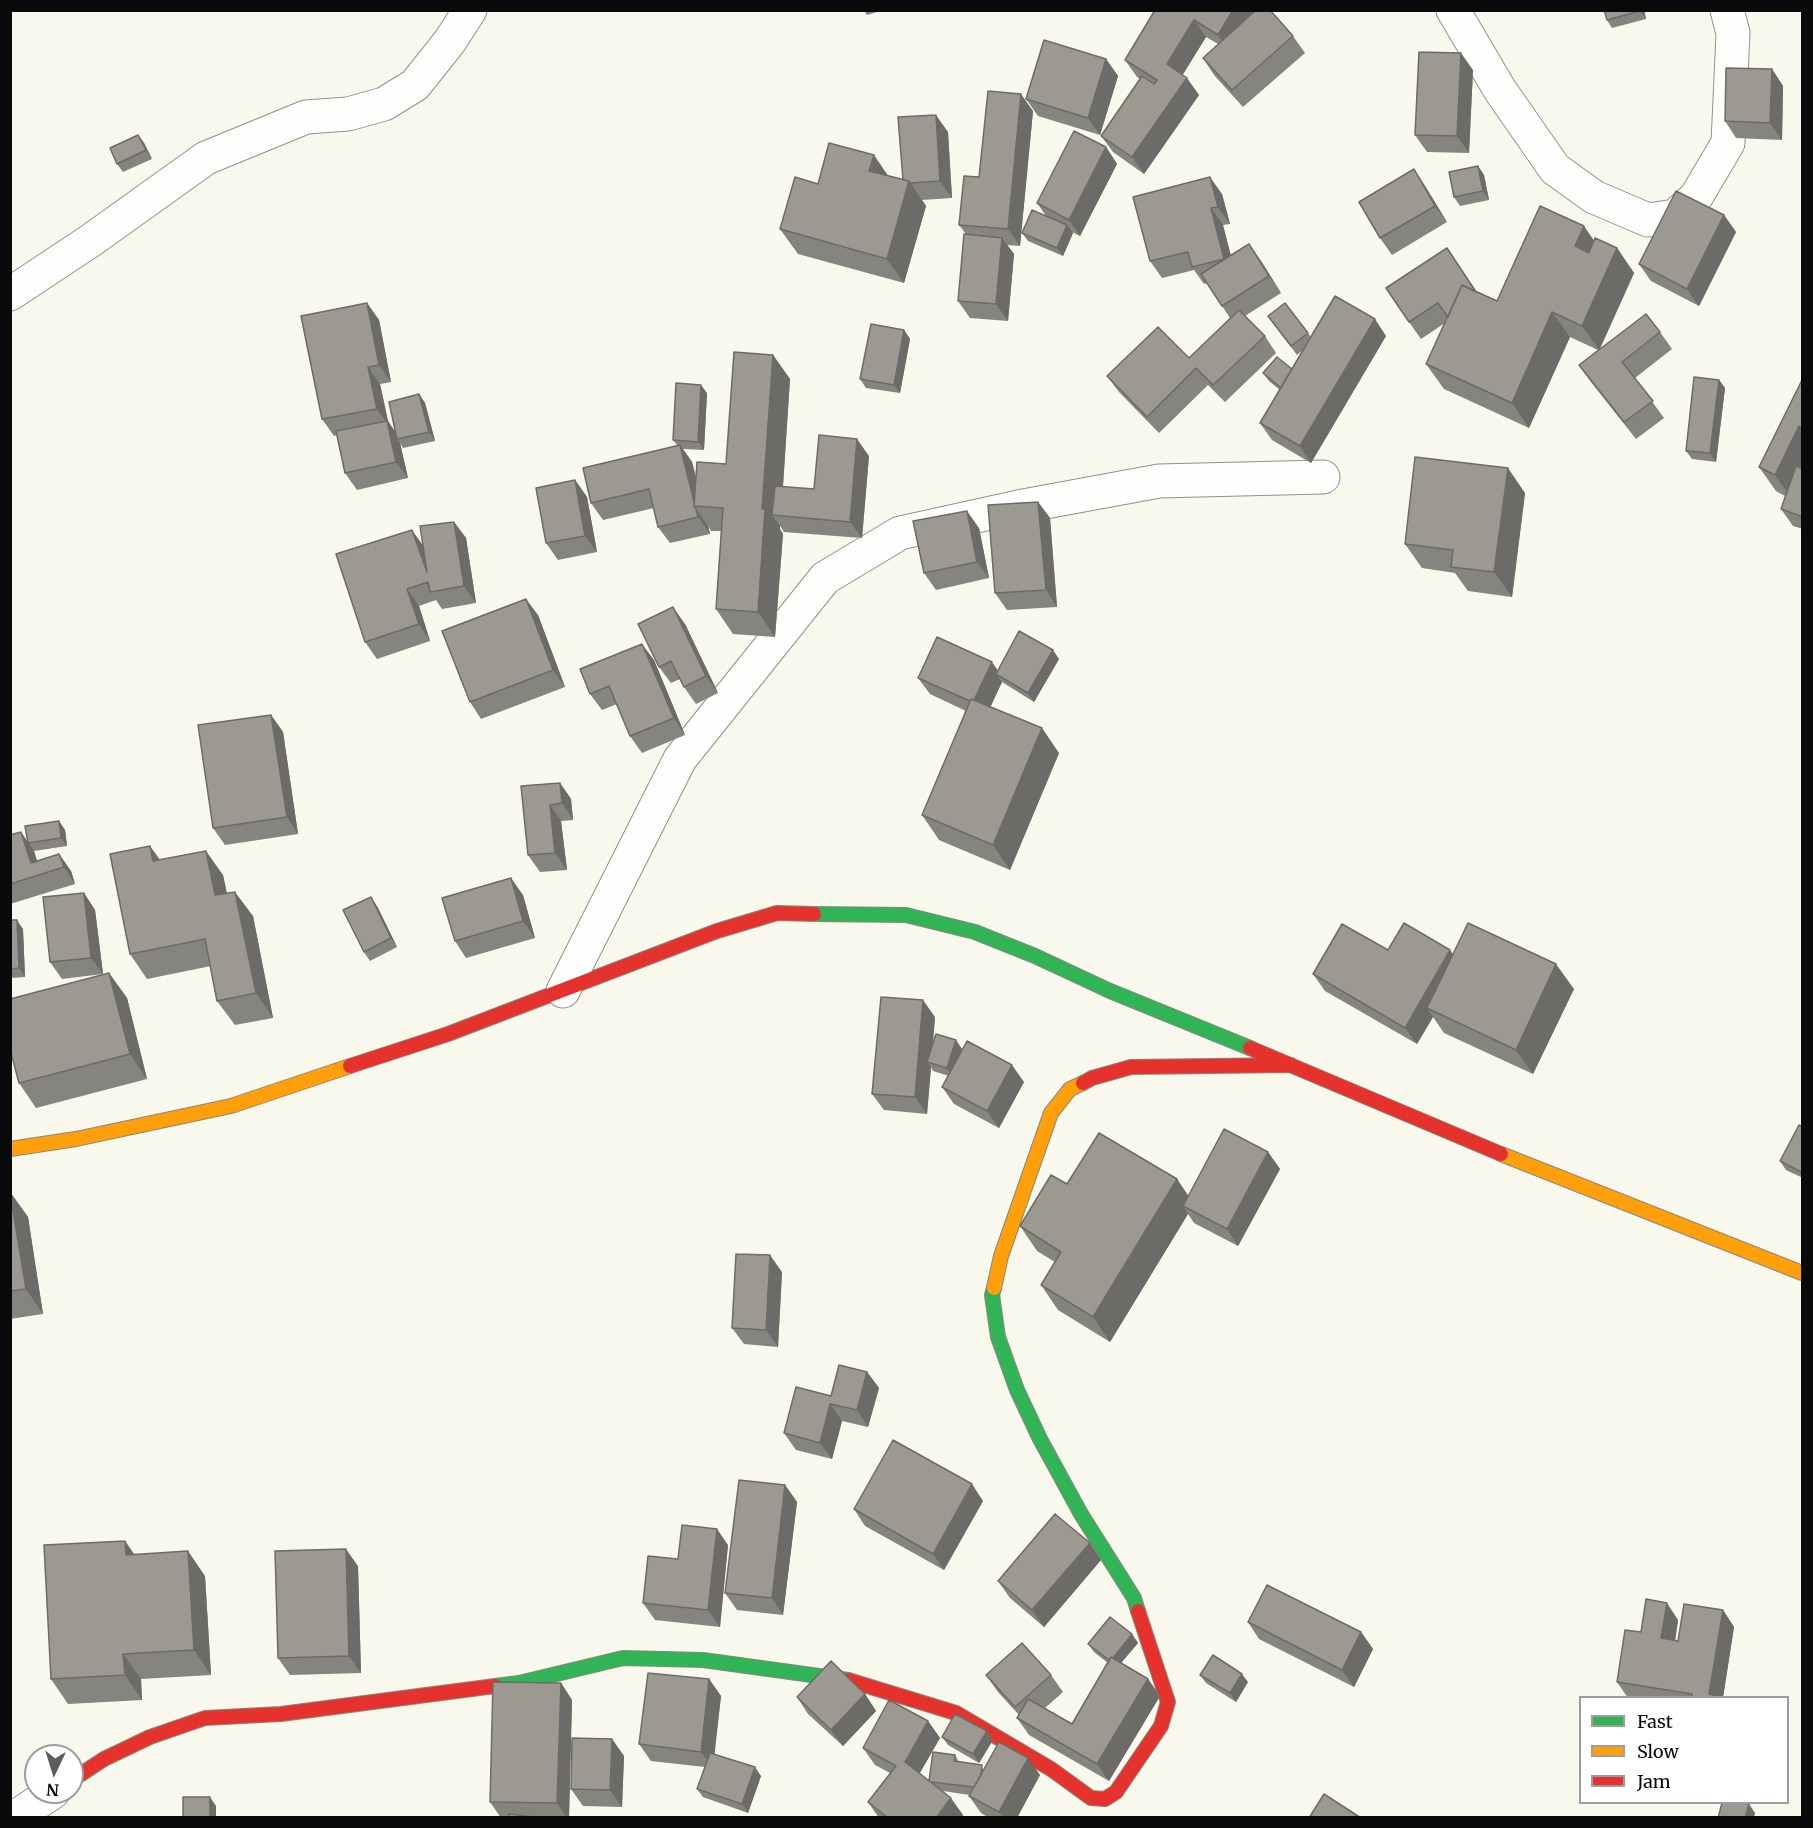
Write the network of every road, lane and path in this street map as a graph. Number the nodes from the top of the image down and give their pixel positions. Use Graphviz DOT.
graph roads {
  1 [pos="470,10"];
  2 [pos="1453,10"];
  3 [pos="1727,10"];
  4 [pos="10,294"];
  5 [pos="1323,477"];
  6 [pos="563,991"];
  7 [pos="1291,1065"];
  8 [pos="10,1149"];
  9 [pos="1803,1273"];
  10 [pos="84,1772"];
  11 [pos="35,1804"];
  12 [pos="14,1818"];
  1 -- 4 [label="street"];
  2 -- 3 [label="street"];
  5 -- 6 [label="street"];
  6 -- 7 [label="street"];
  6 -- 8 [label="street"];
  7 -- 9 [label="street"];
  7 -- 10 [label="street"];
  11 -- 12 [label="street"];
}
